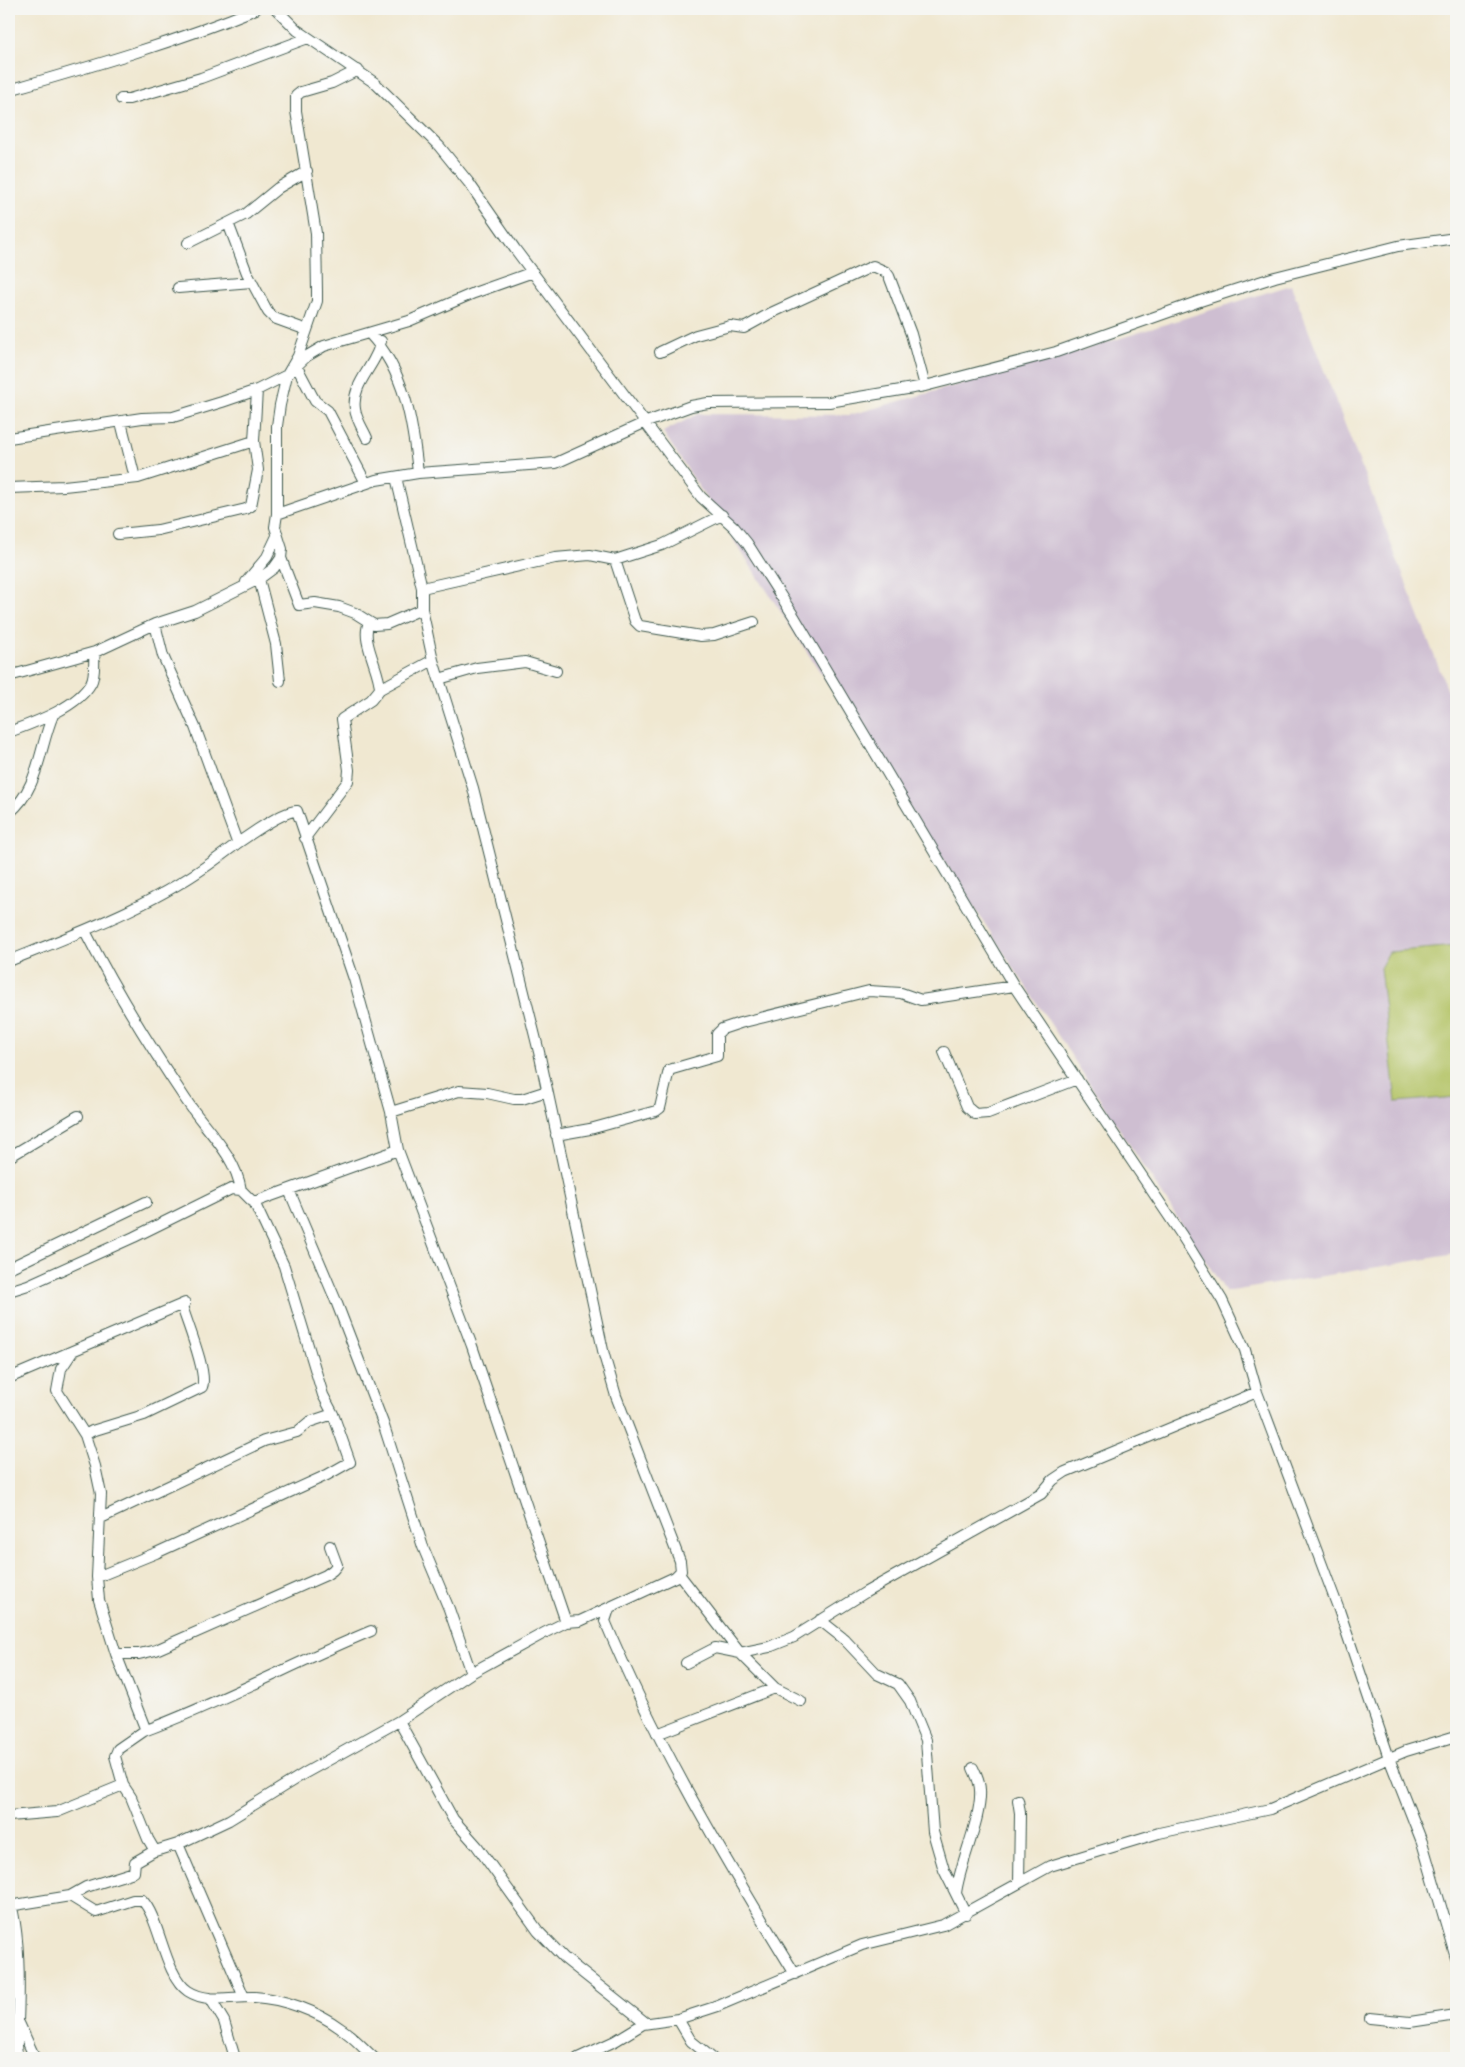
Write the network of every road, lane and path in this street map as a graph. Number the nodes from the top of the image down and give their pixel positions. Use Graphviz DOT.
graph roads {
  1 [pos="256,9"];
  2 [pos="276,9"];
  3 [pos="308,38"];
  4 [pos="358,70"];
  5 [pos="9,90"];
  6 [pos="121,99"];
  7 [pos="307,171"];
  8 [pos="228,223"];
  9 [pos="1456,238"];
  10 [pos="188,242"];
  11 [pos="533,272"];
  12 [pos="252,282"];
  13 [pos="178,288"];
  14 [pos="307,330"];
  15 [pos="383,330"];
  16 [pos="369,333"];
  17 [pos="380,345"];
  18 [pos="660,352"];
  19 [pos="297,367"];
  20 [pos="287,375"];
  21 [pos="925,386"];
  22 [pos="257,390"];
  23 [pos="121,422"];
  24 [pos="644,423"];
  25 [pos="9,438"];
  26 [pos="367,438"];
  27 [pos="254,441"];
  28 [pos="418,473"];
  29 [pos="396,477"];
  30 [pos="135,478"];
  31 [pos="366,483"];
  32 [pos="9,488"];
  33 [pos="276,514"];
  34 [pos="722,515"];
  35 [pos="118,534"];
  36 [pos="277,536"];
  37 [pos="281,558"];
  38 [pos="614,560"];
  39 [pos="259,579"];
  40 [pos="243,585"];
  41 [pos="422,588"];
  42 [pos="422,609"];
  43 [pos="754,622"];
  44 [pos="369,623"];
  45 [pos="155,624"];
  46 [pos="95,652"];
  47 [pos="433,660"];
  48 [pos="556,671"];
  49 [pos="9,676"];
  50 [pos="439,679"];
  51 [pos="280,680"];
  52 [pos="380,689"];
  53 [pos="53,715"];
  54 [pos="9,732"];
  55 [pos="9,813"];
  56 [pos="305,838"];
  57 [pos="237,842"];
  58 [pos="86,931"];
  59 [pos="9,961"];
  60 [pos="1014,986"];
  61 [pos="944,1052"];
  62 [pos="1077,1079"];
  63 [pos="547,1091"];
  64 [pos="391,1112"];
  65 [pos="78,1116"];
  66 [pos="556,1135"];
  67 [pos="398,1150"];
  68 [pos="9,1156"];
  69 [pos="241,1190"];
  70 [pos="288,1190"];
  71 [pos="146,1202"];
  72 [pos="254,1202"];
  73 [pos="9,1268"];
  74 [pos="9,1291"];
  75 [pos="73,1350"];
  76 [pos="9,1378"];
  77 [pos="1257,1392"];
  78 [pos="333,1414"];
  79 [pos="85,1435"];
  80 [pos="101,1518"];
  81 [pos="330,1546"];
  82 [pos="679,1574"];
  83 [pos="97,1577"];
  84 [pos="609,1608"];
  85 [pos="820,1620"];
  86 [pos="566,1622"];
  87 [pos="371,1631"];
  88 [pos="740,1653"];
  89 [pos="116,1654"];
  90 [pos="686,1663"];
  91 [pos="471,1673"];
  92 [pos="775,1688"];
  93 [pos="800,1701"];
  94 [pos="399,1721"];
  95 [pos="144,1731"];
  96 [pos="657,1734"];
  97 [pos="1456,1736"];
  98 [pos="1389,1758"];
  99 [pos="973,1768"];
  100 [pos="123,1785"];
  101 [pos="1018,1800"];
  102 [pos="9,1816"];
  103 [pos="178,1844"];
  104 [pos="154,1851"];
  105 [pos="1019,1883"];
  106 [pos="956,1894"];
  107 [pos="70,1896"];
  108 [pos="10,1903"];
  109 [pos="966,1914"];
  110 [pos="1456,1958"];
  111 [pos="795,1974"];
  112 [pos="244,1997"];
  113 [pos="210,1998"];
  114 [pos="13,2009"];
  115 [pos="1456,2016"];
  116 [pos="1370,2018"];
  117 [pos="678,2019"];
  118 [pos="19,2023"];
  119 [pos="646,2023"];
  120 [pos="16,2058"];
  121 [pos="35,2058"];
  122 [pos="235,2058"];
  123 [pos="374,2058"];
  124 [pos="578,2058"];
  125 [pos="712,2058"];
  1 -- 5 [label="street"];
  2 -- 3 [label="street"];
  3 -- 4 [label="street"];
  3 -- 6 [label="street"];
  4 -- 7 [label="street"];
  4 -- 11 [label="street"];
  7 -- 8 [label="street"];
  7 -- 14 [label="street"];
  8 -- 10 [label="street"];
  8 -- 12 [label="street"];
  9 -- 21 [label="street"];
  11 -- 15 [label="street"];
  11 -- 24 [label="street"];
  12 -- 13 [label="street"];
  12 -- 14 [label="street"];
  14 -- 20 [label="street"];
  15 -- 16 [label="street"];
  15 -- 17 [label="street"];
  16 -- 17 [label="street"];
  16 -- 19 [label="street"];
  17 -- 26 [label="street"];
  17 -- 28 [label="street"];
  18 -- 21 [label="street"];
  19 -- 20 [label="street"];
  19 -- 31 [label="street"];
  20 -- 22 [label="street"];
  20 -- 33 [label="street"];
  21 -- 24 [label="street"];
  22 -- 23 [label="street"];
  22 -- 27 [label="street"];
  23 -- 25 [label="street"];
  23 -- 30 [label="street"];
  24 -- 28 [label="street"];
  24 -- 34 [label="street"];
  27 -- 30 [label="street"];
  27 -- 35 [label="street"];
  28 -- 29 [label="street"];
  29 -- 31 [label="street"];
  29 -- 41 [label="street"];
  30 -- 32 [label="street"];
  31 -- 33 [label="street"];
  33 -- 36 [label="street"];
  34 -- 38 [label="street"];
  34 -- 60 [label="street"];
  36 -- 37 [label="street"];
  36 -- 40 [label="street"];
  37 -- 39 [label="street"];
  37 -- 44 [label="street"];
  38 -- 41 [label="street"];
  38 -- 43 [label="street"];
  39 -- 40 [label="street"];
  39 -- 51 [label="street"];
  40 -- 45 [label="street"];
  41 -- 42 [label="street"];
  42 -- 44 [label="street"];
  42 -- 47 [label="street"];
  44 -- 52 [label="street"];
  45 -- 46 [label="street"];
  45 -- 57 [label="street"];
  46 -- 49 [label="street"];
  46 -- 53 [label="street"];
  47 -- 50 [label="street"];
  47 -- 52 [label="street"];
  48 -- 50 [label="street"];
  50 -- 63 [label="street"];
  52 -- 56 [label="street"];
  53 -- 54 [label="street"];
  53 -- 55 [label="street"];
  56 -- 57 [label="street"];
  56 -- 64 [label="street"];
  57 -- 58 [label="street"];
  58 -- 59 [label="street"];
  58 -- 69 [label="street"];
  60 -- 62 [label="street"];
  60 -- 66 [label="street"];
  61 -- 62 [label="street"];
  62 -- 77 [label="street"];
  63 -- 64 [label="street"];
  63 -- 66 [label="street"];
  64 -- 67 [label="street"];
  65 -- 68 [label="street"];
  66 -- 82 [label="street"];
  67 -- 70 [label="street"];
  67 -- 86 [label="street"];
  69 -- 72 [label="street"];
  69 -- 74 [label="street"];
  70 -- 72 [label="street"];
  70 -- 91 [label="street"];
  71 -- 73 [label="street"];
  72 -- 78 [label="street"];
  75 -- 76 [label="street"];
  75 -- 79 [label="street"];
  75 -- 79 [label="street"];
  77 -- 85 [label="street"];
  77 -- 98 [label="street"];
  78 -- 80 [label="street"];
  78 -- 83 [label="street"];
  79 -- 80 [label="street"];
  80 -- 83 [label="street"];
  81 -- 89 [label="street"];
  82 -- 84 [label="street"];
  82 -- 88 [label="street"];
  83 -- 89 [label="street"];
  84 -- 86 [label="street"];
  84 -- 96 [label="street"];
  85 -- 88 [label="street"];
  85 -- 106 [label="street"];
  86 -- 91 [label="street"];
  87 -- 95 [label="street"];
  88 -- 90 [label="street"];
  88 -- 92 [label="street"];
  89 -- 95 [label="street"];
  91 -- 94 [label="street"];
  92 -- 93 [label="street"];
  92 -- 96 [label="street"];
  94 -- 103 [label="street"];
  94 -- 119 [label="street"];
  95 -- 100 [label="street"];
  96 -- 111 [label="street"];
  97 -- 98 [label="street"];
  98 -- 105 [label="street"];
  98 -- 110 [label="street"];
  99 -- 106 [label="street"];
  100 -- 102 [label="street"];
  100 -- 104 [label="street"];
  101 -- 105 [label="street"];
  103 -- 104 [label="street"];
  103 -- 112 [label="street"];
  104 -- 107 [label="street"];
  105 -- 109 [label="street"];
  106 -- 109 [label="street"];
  107 -- 108 [label="street"];
  107 -- 113 [label="street"];
  108 -- 114 [label="street"];
  109 -- 111 [label="street"];
  111 -- 117 [label="street"];
  112 -- 113 [label="street"];
  112 -- 123 [label="street"];
  113 -- 122 [label="street"];
  114 -- 118 [label="street"];
  115 -- 116 [label="street"];
  117 -- 119 [label="street"];
  117 -- 125 [label="street"];
  118 -- 120 [label="street"];
  118 -- 121 [label="street"];
  119 -- 124 [label="street"];
}
